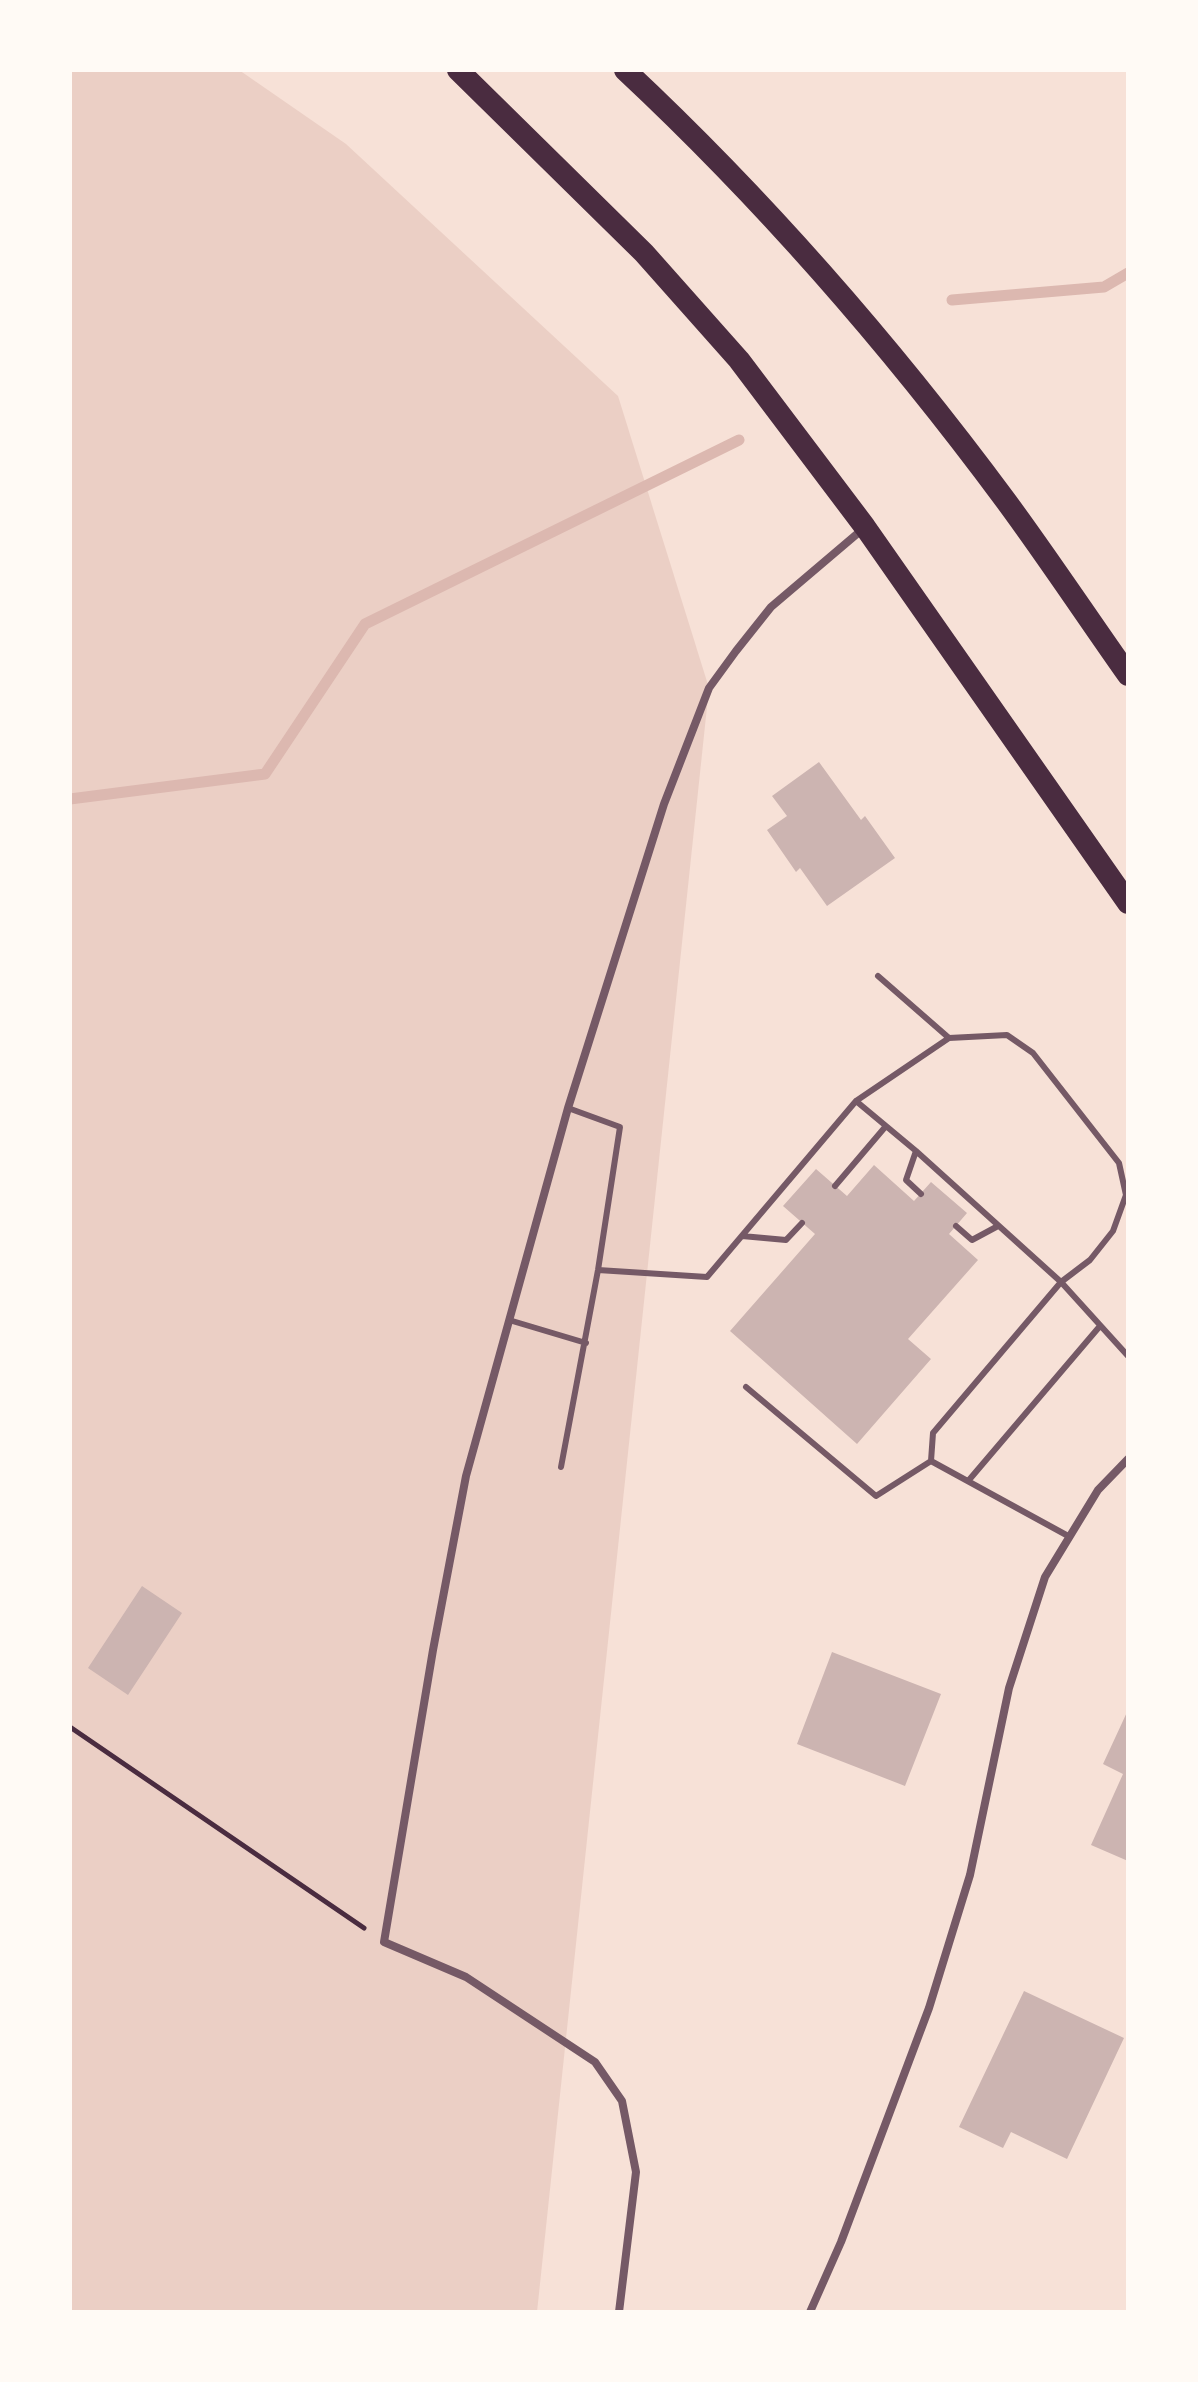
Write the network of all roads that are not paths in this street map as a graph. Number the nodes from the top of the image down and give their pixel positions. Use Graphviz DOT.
graph roads {
  1 [pos="458,70"];
  2 [pos="625,70"];
  3 [pos="865,527"];
  4 [pos="1128,675"];
  5 [pos="1128,903"];
  6 [pos="878,976"];
  7 [pos="949,1038"];
  8 [pos="856,1101"];
  9 [pos="568,1108"];
  10 [pos="886,1126"];
  11 [pos="916,1151"];
  12 [pos="835,1186"];
  13 [pos="921,1194"];
  14 [pos="802,1223"];
  15 [pos="956,1226"];
  16 [pos="998,1226"];
  17 [pos="742,1236"];
  18 [pos="598,1270"];
  19 [pos="1061,1282"];
  20 [pos="509,1320"];
  21 [pos="1100,1326"];
  22 [pos="586,1343"];
  23 [pos="1128,1356"];
  24 [pos="746,1387"];
  25 [pos="1128,1459"];
  26 [pos="931,1461"];
  27 [pos="561,1467"];
  28 [pos="969,1480"];
  29 [pos="1070,1537"];
  30 [pos="619,2312"];
  31 [pos="810,2312"];
  1 -- 3 [label="highway"];
  2 -- 4 [label="highway"];
  3 -- 5 [label="highway"];
  3 -- 9 [label="street"];
  6 -- 7 [label="lane"];
  7 -- 8 [label="lane"];
  7 -- 19 [label="lane"];
  8 -- 10 [label="lane"];
  8 -- 17 [label="lane"];
  9 -- 18 [label="lane"];
  9 -- 20 [label="street"];
  10 -- 11 [label="lane"];
  10 -- 12 [label="lane"];
  11 -- 13 [label="lane"];
  11 -- 16 [label="lane"];
  14 -- 17 [label="lane"];
  15 -- 16 [label="lane"];
  16 -- 19 [label="lane"];
  17 -- 18 [label="lane"];
  18 -- 22 [label="lane"];
  19 -- 21 [label="lane"];
  19 -- 26 [label="lane"];
  20 -- 22 [label="lane"];
  20 -- 30 [label="street"];
  21 -- 23 [label="lane"];
  21 -- 28 [label="lane"];
  22 -- 27 [label="lane"];
  24 -- 26 [label="lane"];
  25 -- 29 [label="street"];
  26 -- 28 [label="lane"];
  28 -- 29 [label="lane"];
  29 -- 31 [label="street"];
}
